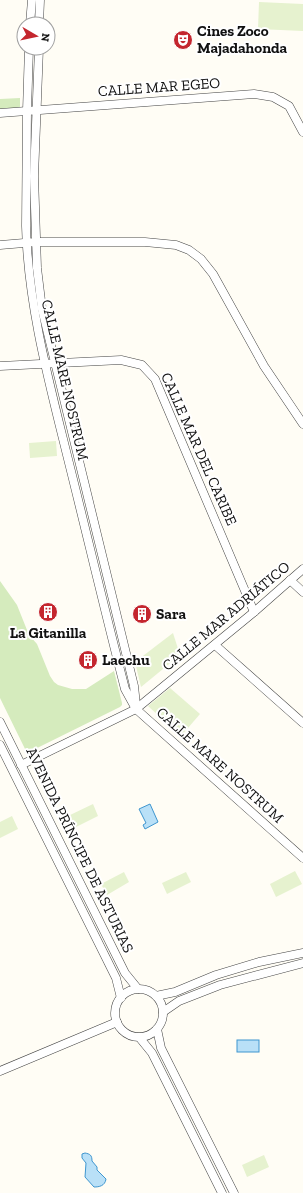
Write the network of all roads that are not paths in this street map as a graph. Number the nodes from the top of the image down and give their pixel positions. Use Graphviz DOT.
graph roads {
  1 [pos="32,0"];
  2 [pos="40,0"];
  3 [pos="31,16"];
  4 [pos="39,16"];
  5 [pos="29,56"];
  6 [pos="39,56"];
  7 [pos="36,110"];
  8 [pos="26,111"];
  9 [pos="0,113"];
  10 [pos="303,132"];
  11 [pos="36,242"];
  12 [pos="27,243"];
  13 [pos="0,245"];
  14 [pos="54,362"];
  15 [pos="44,363"];
  16 [pos="0,366"];
  17 [pos="303,424"];
  18 [pos="303,569"];
  19 [pos="290,580"];
  20 [pos="303,592"];
  21 [pos="254,612"];
  22 [pos="215,645"];
  23 [pos="136,709"];
  24 [pos="0,722"];
  25 [pos="303,723"];
  26 [pos="0,745"];
  27 [pos="21,765"];
  28 [pos="303,858"];
  29 [pos="303,952"];
  30 [pos="303,963"];
  31 [pos="138,989"];
  32 [pos="156,996"];
  33 [pos="121,998"];
  34 [pos="163,1012"];
  35 [pos="117,1022"];
  36 [pos="157,1029"];
  37 [pos="139,1037"];
  38 [pos="0,1072"];
  39 [pos="222,1193"];
  40 [pos="234,1193"];
  1 -- 3 [label="street"];
  2 -- 4 [label="street"];
  5 -- 8 [label="street, CALLE MARE NOSTRUM"];
  6 -- 7 [label="street, CALLE MARE NOSTRUM"];
  7 -- 8 [label="street, CALLE MAR EGEO"];
  7 -- 10 [label="street, CALLE MAR EGEO"];
  7 -- 11 [label="street, CALLE MARE NOSTRUM"];
  8 -- 9 [label="street, CALLE MAR EGEO"];
  8 -- 12 [label="street, CALLE MARE NOSTRUM"];
  11 -- 12 [label="street"];
  11 -- 14 [label="street, CALLE MARE NOSTRUM"];
  11 -- 17 [label="street"];
  12 -- 13 [label="street"];
  12 -- 15 [label="street, CALLE MARE NOSTRUM"];
  14 -- 15 [label="street, CALLE MAR DEL CARIBE"];
  14 -- 21 [label="street, CALLE MAR DEL CARIBE"];
  14 -- 23 [label="street, CALLE MARE NOSTRUM"];
  15 -- 16 [label="street, CALLE MAR DEL CARIBE"];
  15 -- 23 [label="street, CALLE MARE NOSTRUM"];
  18 -- 19 [label="street, CALLE MAR ADRIÁTICO"];
  19 -- 20 [label="street"];
  19 -- 21 [label="street, CALLE MAR ADRIÁTICO"];
  21 -- 22 [label="street, CALLE MAR ADRIÁTICO"];
  22 -- 23 [label="street, CALLE MAR ADRIÁTICO"];
  22 -- 25 [label="street"];
  23 -- 27 [label="street, CALLE MAR ADRIÁTICO"];
  23 -- 28 [label="street, CALLE MARE NOSTRUM"];
  24 -- 27 [label="street, AVENIDA PRÍNCIPE DE ASTURIAS"];
  26 -- 33 [label="street, AVENIDA PRÍNCIPE DE ASTURIAS"];
  27 -- 31 [label="street, AVENIDA PRÍNCIPE DE ASTURIAS"];
  29 -- 32 [label="street"];
  30 -- 34 [label="street"];
  31 -- 32 [label="street"];
  31 -- 33 [label="street"];
  32 -- 34 [label="street"];
  33 -- 35 [label="street"];
  34 -- 36 [label="street"];
  35 -- 37 [label="street"];
  35 -- 38 [label="street"];
  36 -- 37 [label="street"];
  36 -- 40 [label="street"];
  37 -- 39 [label="street"];
}
